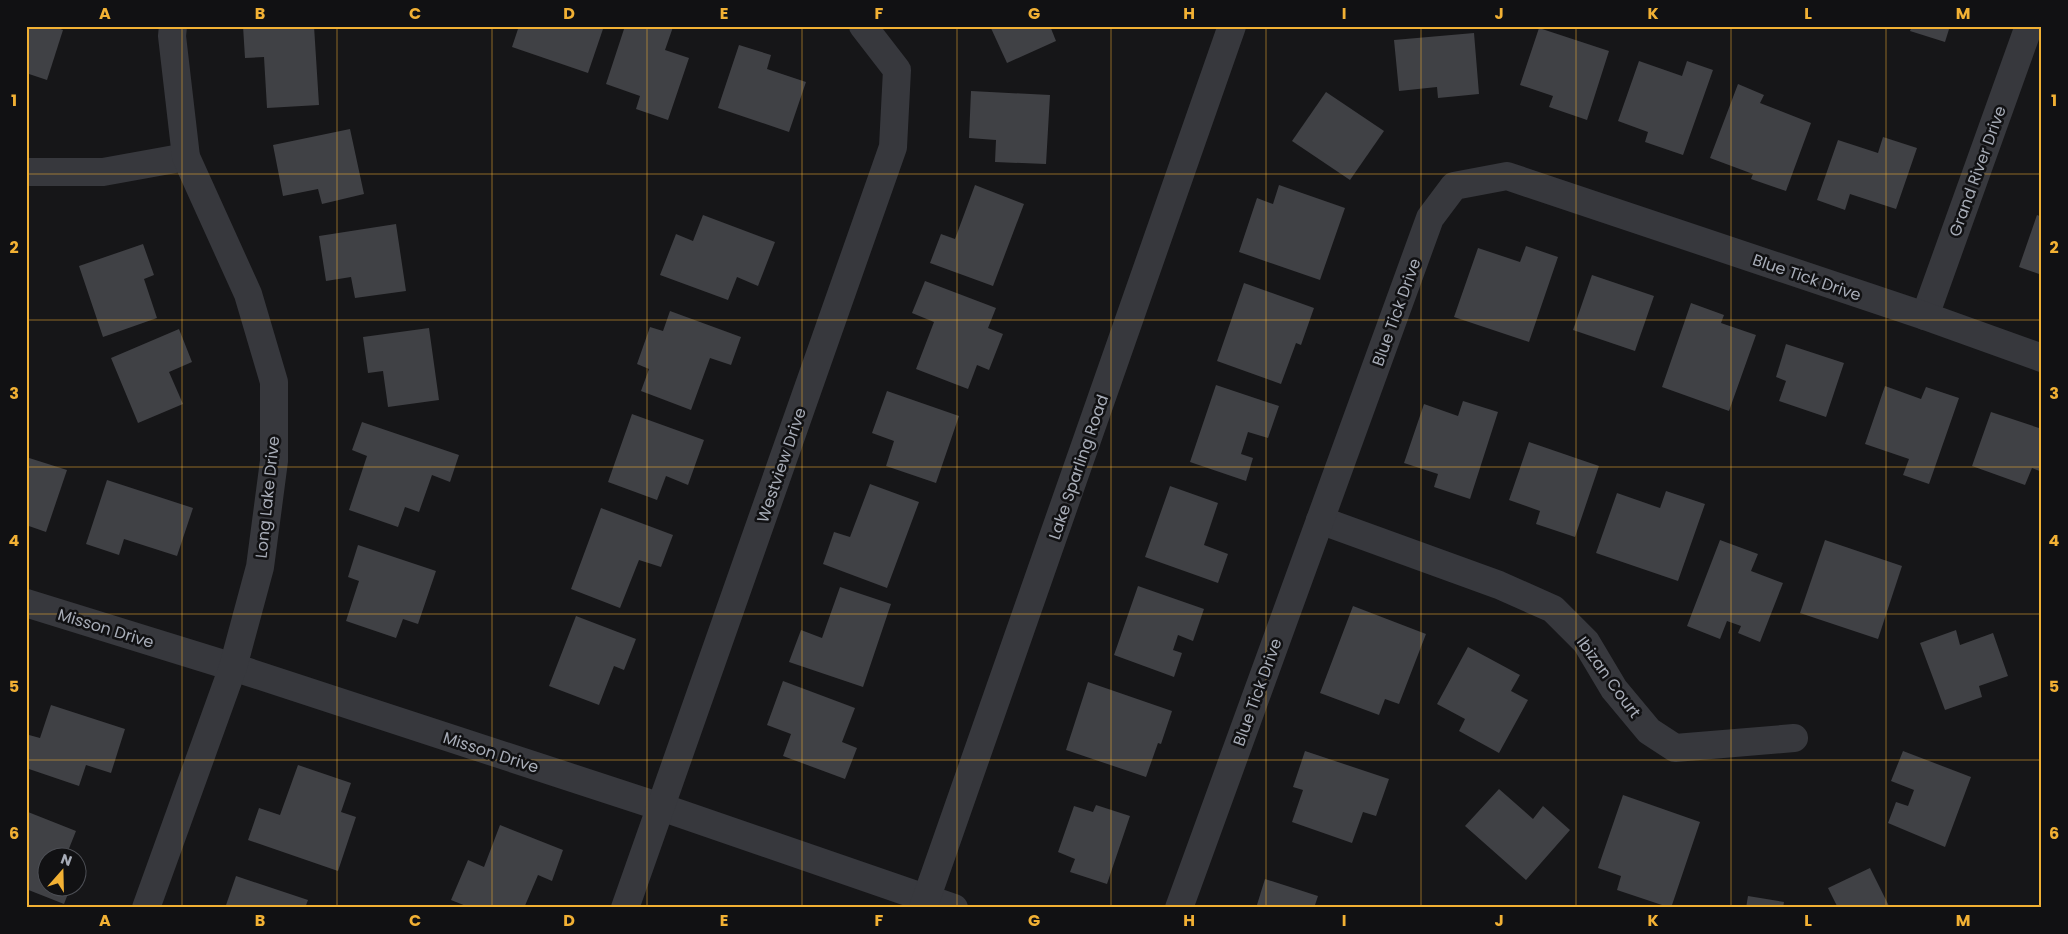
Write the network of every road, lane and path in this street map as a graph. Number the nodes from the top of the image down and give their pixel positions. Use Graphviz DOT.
graph roads {
  1 [pos="173,26"];
  2 [pos="862,26"];
  3 [pos="1232,26"];
  4 [pos="2029,26"];
  5 [pos="186,157"];
  6 [pos="26,172"];
  7 [pos="1925,316"];
  8 [pos="2042,358"];
  9 [pos="1320,520"];
  10 [pos="26,603"];
  11 [pos="232,667"];
  12 [pos="1794,738"];
  13 [pos="661,807"];
  14 [pos="925,903"];
  15 [pos="146,908"];
  16 [pos="625,908"];
  17 [pos="954,908"];
  18 [pos="1179,908"];
  1 -- 5 [label="street, Long Lake Drive"];
  2 -- 13 [label="street, Westview Drive"];
  3 -- 14 [label="street, Lake Sparling Road"];
  4 -- 7 [label="street, Grand River Drive"];
  5 -- 6 [label="street"];
  5 -- 11 [label="street, Long Lake Drive"];
  7 -- 8 [label="street, Blue Tick Drive"];
  7 -- 9 [label="street, Blue Tick Drive"];
  9 -- 12 [label="street, Ibizan Court"];
  9 -- 18 [label="street, Blue Tick Drive"];
  10 -- 11 [label="street, Misson Drive"];
  11 -- 13 [label="street, Misson Drive"];
  11 -- 15 [label="street, Long Lake Drive"];
  13 -- 14 [label="street, Misson Drive"];
  13 -- 16 [label="street, Westview Drive"];
  14 -- 17 [label="street, Misson Drive"];
}
